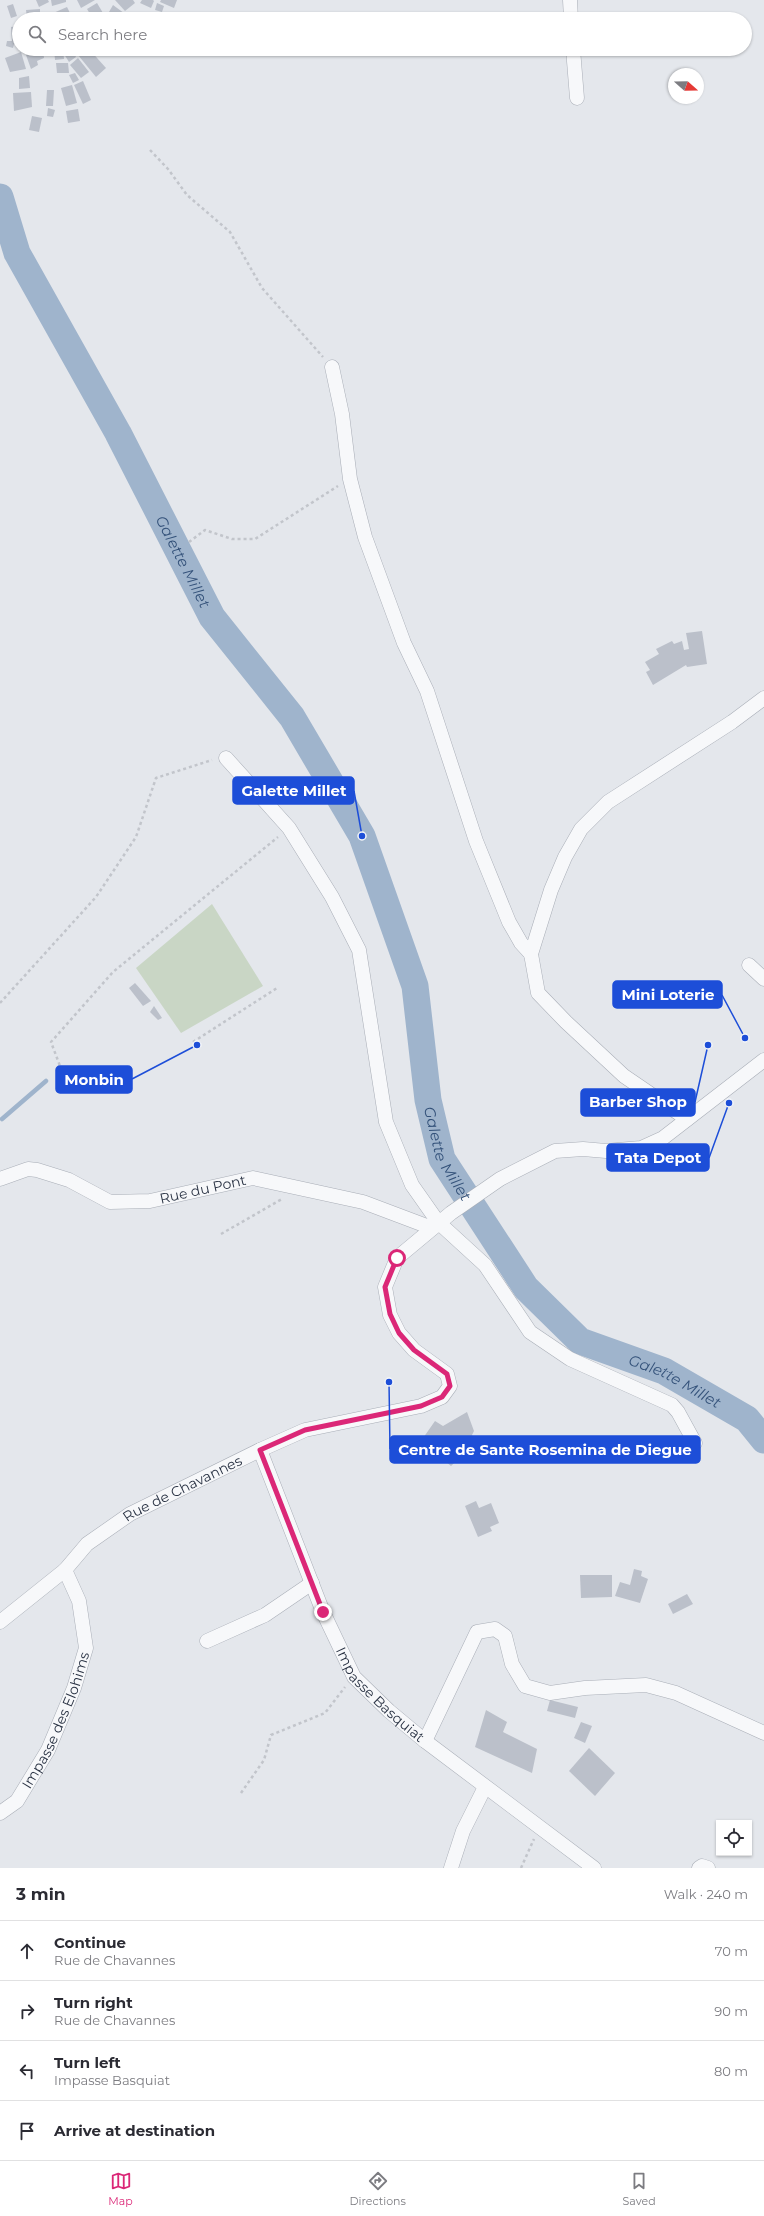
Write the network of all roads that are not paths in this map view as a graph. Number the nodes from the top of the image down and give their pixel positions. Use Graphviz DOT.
graph roads {
  1 [pos="570,0"];
  2 [pos="571,12"];
  3 [pos="574,56"];
  4 [pos="577,98"];
  5 [pos="332,367"];
  6 [pos="764,698"];
  7 [pos="226,758"];
  8 [pos="531,954"];
  9 [pos="749,965"];
  10 [pos="764,979"];
  11 [pos="764,1060"];
  12 [pos="687,1119"];
  13 [pos="0,1179"];
  14 [pos="435,1225"];
  15 [pos="695,1443"];
  16 [pos="260,1450"];
  17 [pos="65,1570"];
  18 [pos="312,1583"];
  19 [pos="0,1622"];
  20 [pos="207,1641"];
  21 [pos="764,1733"];
  22 [pos="426,1741"];
  23 [pos="485,1787"];
  24 [pos="0,1813"];
  25 [pos="450,1868"];
  26 [pos="594,1868"];
  27 [pos="699,1868"];
  28 [pos="708,1868"];
  1 -- 2 [label="street"];
  3 -- 4 [label="street"];
  5 -- 8 [label="street"];
  6 -- 8 [label="street"];
  7 -- 14 [label="street"];
  8 -- 12 [label="street"];
  9 -- 10 [label="street"];
  11 -- 12 [label="street, Rue de Chavannes"];
  12 -- 14 [label="street, Rue de Chavannes"];
  13 -- 14 [label="street, Rue du Pont"];
  14 -- 15 [label="street"];
  14 -- 16 [label="street, Rue de Chavannes"];
  16 -- 17 [label="street, Rue de Chavannes"];
  16 -- 18 [label="street, Impasse Basquiat"];
  17 -- 19 [label="street, Rue de Chavannes"];
  17 -- 24 [label="street, Impasse des Elohims"];
  18 -- 20 [label="street"];
  18 -- 22 [label="street, Impasse Basquiat"];
  21 -- 22 [label="street"];
  22 -- 23 [label="street, Impasse Basquiat"];
  23 -- 25 [label="street"];
  23 -- 26 [label="street, Impasse Basquiat"];
  27 -- 28 [label="street"];
}
